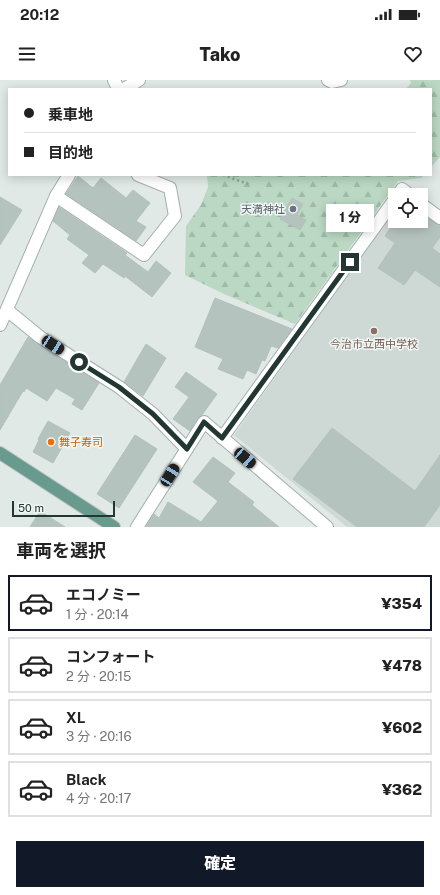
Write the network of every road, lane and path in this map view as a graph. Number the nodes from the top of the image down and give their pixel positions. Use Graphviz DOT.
graph roads {
  1 [pos="139,80"];
  2 [pos="328,80"];
  3 [pos="341,80"];
  4 [pos="126,88"];
  5 [pos="68,176"];
  6 [pos="140,176"];
  7 [pos="227,176"];
  8 [pos="251,185"];
  9 [pos="56,196"];
  10 [pos="388,209"];
  11 [pos="428,209"];
  12 [pos="440,218"];
  13 [pos="7,310"];
  14 [pos="0,325"];
  15 [pos="222,438"];
  16 [pos="187,449"];
  17 [pos="0,453"];
  18 [pos="114,527"];
  19 [pos="137,527"];
  20 [pos="327,527"];
  1 -- 4 [label="street"];
  2 -- 3 [label="street"];
  5 -- 9 [label="street"];
  6 -- 9 [label="street"];
  7 -- 8 [label="path"];
  9 -- 13 [label="street"];
  10 -- 15 [label="street"];
  11 -- 12 [label="street"];
  13 -- 14 [label="street"];
  13 -- 16 [label="street"];
  15 -- 16 [label="street"];
  15 -- 20 [label="street"];
  16 -- 19 [label="street"];
  17 -- 18 [label="main road"];
}
